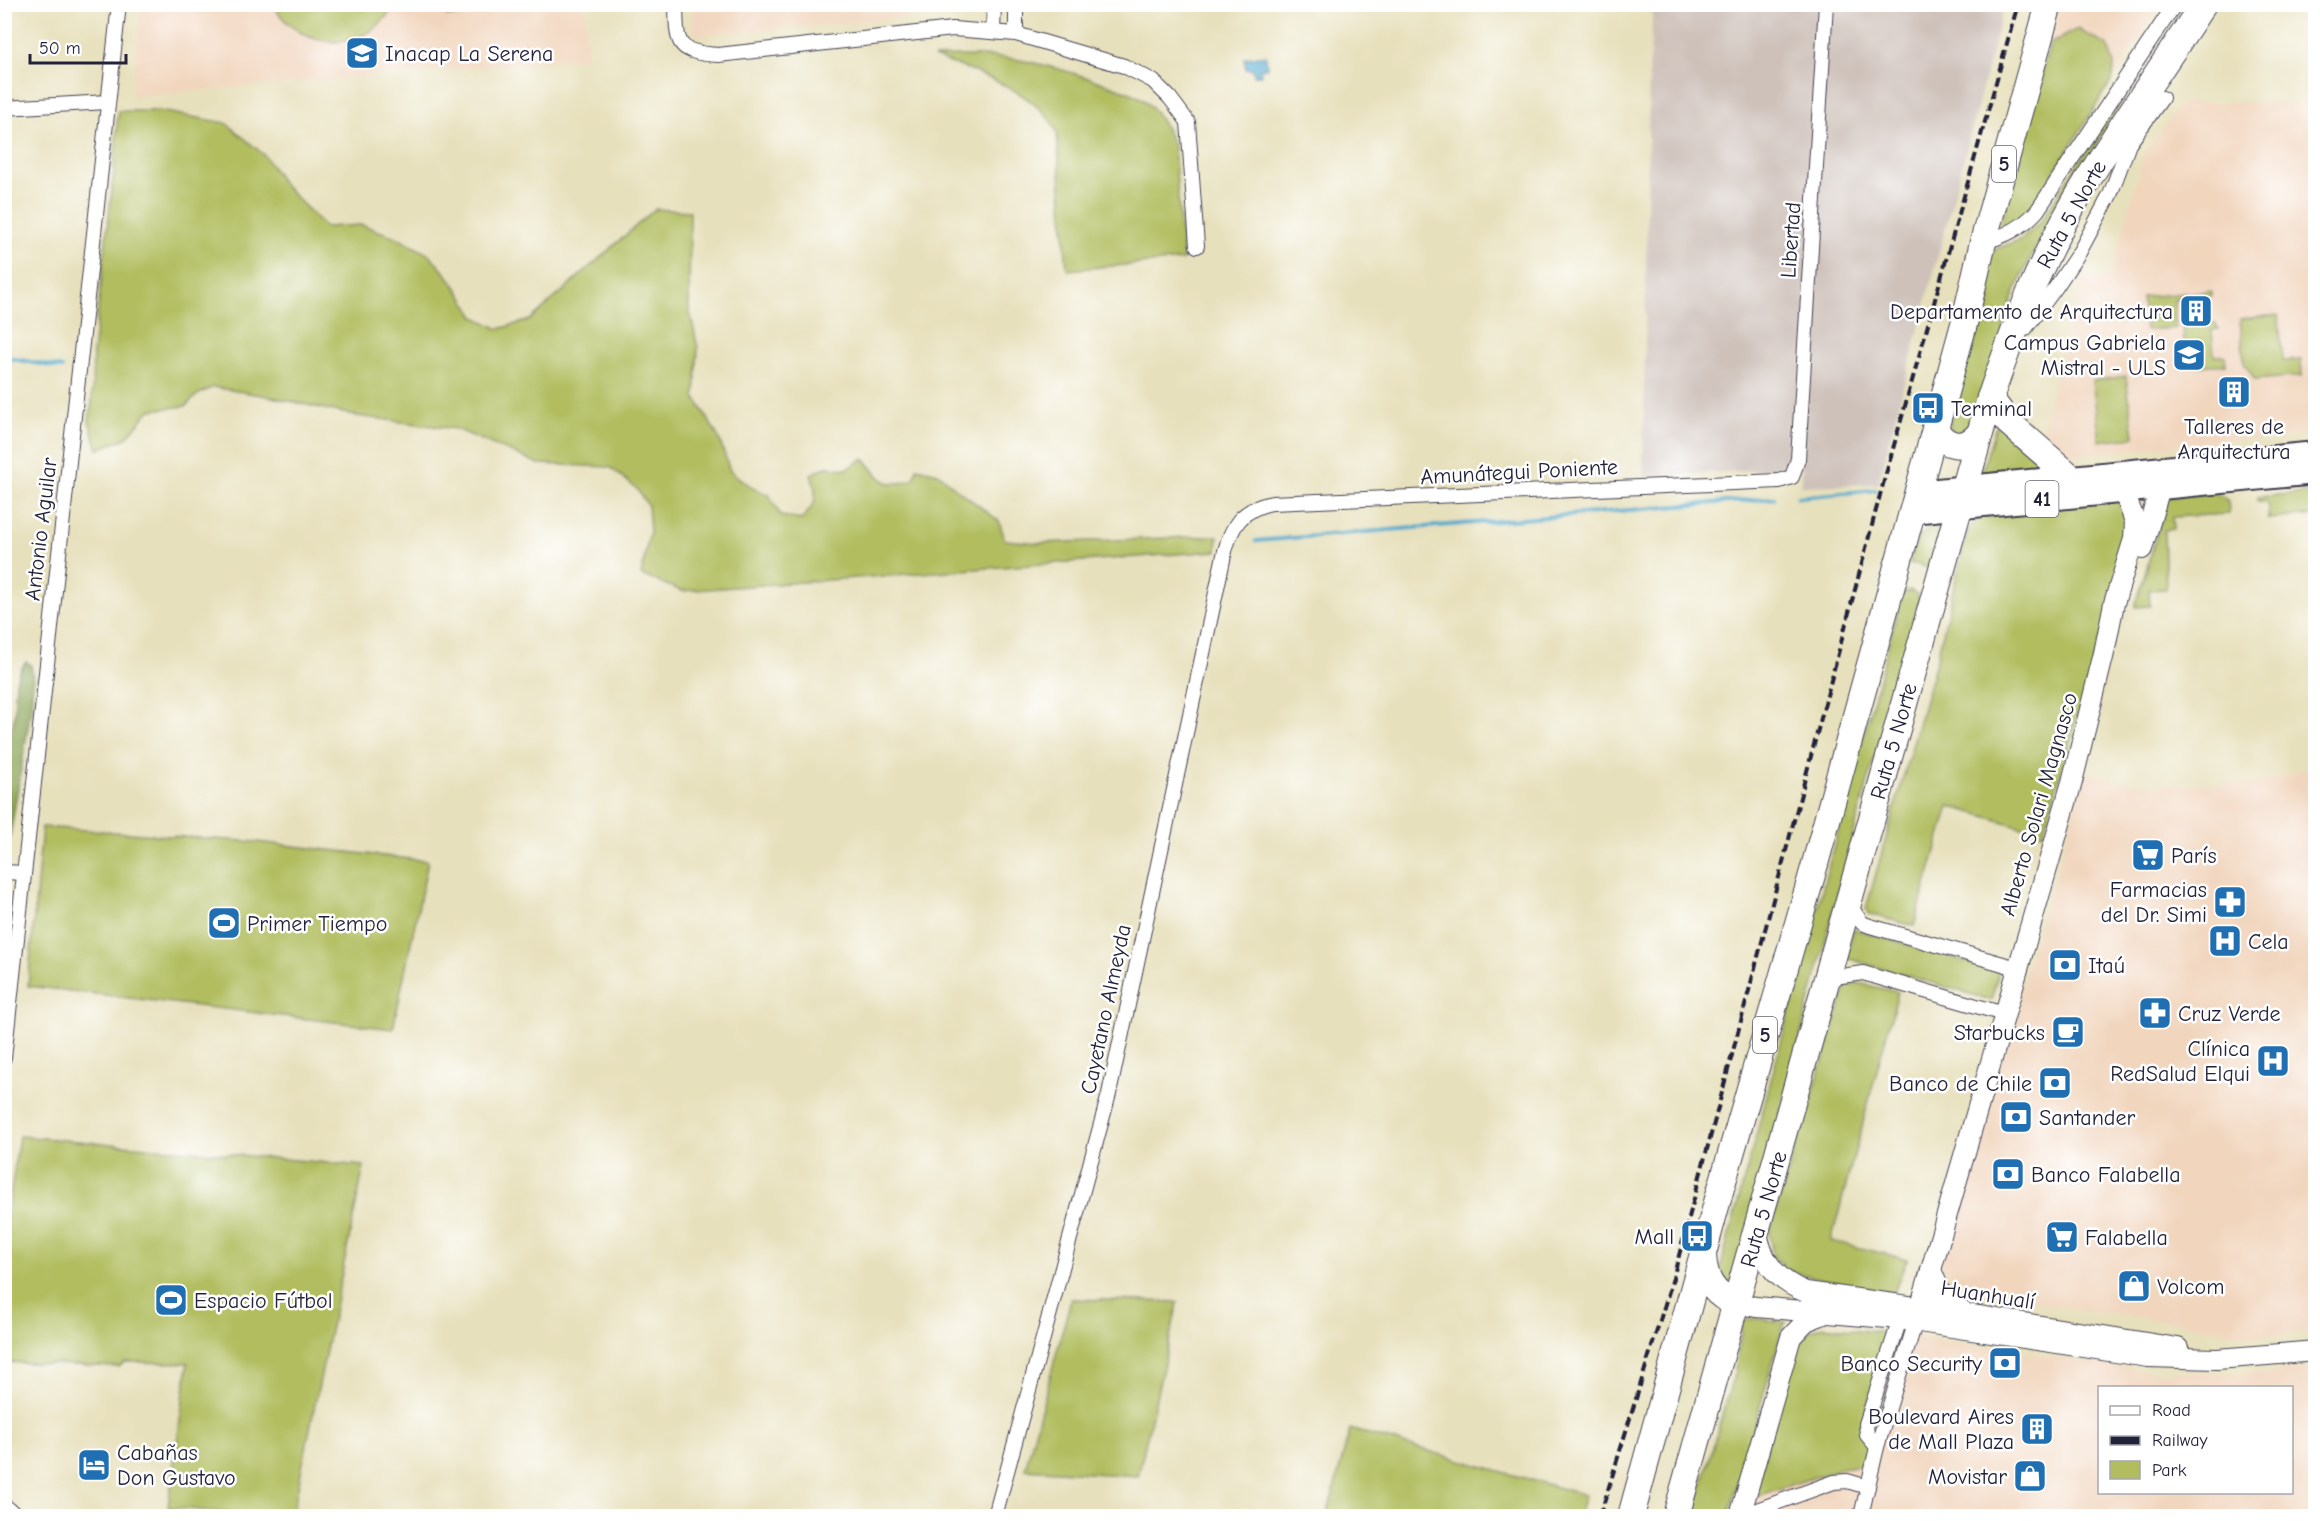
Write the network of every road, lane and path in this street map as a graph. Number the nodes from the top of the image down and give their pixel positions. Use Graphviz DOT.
graph roads {
  1 [pos="119,4"];
  2 [pos="676,4"];
  3 [pos="994,4"];
  4 [pos="1016,4"];
  5 [pos="1826,4"];
  6 [pos="2049,4"];
  7 [pos="2175,4"];
  8 [pos="2203,4"];
  9 [pos="993,32"];
  10 [pos="1016,34"];
  11 [pos="108,102"];
  12 [pos="4,108"];
  13 [pos="1983,242"];
  14 [pos="1197,246"];
  15 [pos="1990,399"];
  16 [pos="1935,428"];
  17 [pos="1979,434"];
  18 [pos="2316,453"];
  19 [pos="2142,470"];
  20 [pos="2316,473"];
  21 [pos="1792,477"];
  22 [pos="2071,477"];
  23 [pos="2160,488"];
  24 [pos="2126,492"];
  25 [pos="1961,498"];
  26 [pos="1915,502"];
  27 [pos="1248,511"];
  28 [pos="1895,574"];
  29 [pos="1934,596"];
  30 [pos="2104,653"];
  31 [pos="4,872"];
  32 [pos="24,873"];
  33 [pos="1848,903"];
  34 [pos="2017,968"];
  35 [pos="1827,978"];
  36 [pos="2004,1014"];
  37 [pos="4,1058"];
  38 [pos="1757,1231"];
  39 [pos="1703,1250"];
  40 [pos="1932,1264"];
  41 [pos="1736,1303"];
  42 [pos="1910,1313"];
  43 [pos="1828,1314"];
  44 [pos="1967,1314"];
  45 [pos="2316,1351"];
  46 [pos="2246,1357"];
  47 [pos="1868,1487"];
  48 [pos="4,1505"];
  49 [pos="18,1516"];
  50 [pos="995,1516"];
  51 [pos="1631,1516"];
  52 [pos="1676,1516"];
  53 [pos="1740,1516"];
  54 [pos="1861,1516"];
  1 -- 11 [label="street, Antonio Aguilar"];
  2 -- 9 [label="street"];
  3 -- 9 [label="street"];
  4 -- 10 [label="street"];
  5 -- 21 [label="street, Libertad"];
  6 -- 13 [label="highway, Ruta 5 Norte / 5"];
  7 -- 13 [label="street"];
  8 -- 15 [label="highway, Ruta 5 Norte / 5"];
  9 -- 10 [label="street"];
  10 -- 14 [label="street"];
  11 -- 12 [label="street"];
  11 -- 32 [label="street, Antonio Aguilar"];
  13 -- 16 [label="highway, Ruta 5 Norte / 5"];
  15 -- 17 [label="highway, Ruta 5 Norte / 5"];
  15 -- 22 [label="highway"];
  16 -- 17 [label="highway"];
  16 -- 26 [label="highway, Ruta 5 Norte / 5"];
  17 -- 25 [label="highway, Ruta 5 Norte / 5"];
  18 -- 19 [label="main road, 41"];
  19 -- 22 [label="main road, 41"];
  19 -- 24 [label="street"];
  20 -- 23 [label="main road, 41"];
  21 -- 27 [label="street, Amunátegui Poniente"];
  22 -- 25 [label="main road, 41"];
  23 -- 24 [label="main road, 41"];
  23 -- 30 [label="street, Alberto Solari Magnasco"];
  24 -- 25 [label="main road, 41"];
  24 -- 30 [label="street, Alberto Solari Magnasco"];
  25 -- 26 [label="main road, 41"];
  25 -- 29 [label="highway, Ruta 5 Norte / 5"];
  26 -- 28 [label="highway, Ruta 5 Norte / 5"];
  27 -- 50 [label="street, Cayetano Almeyda"];
  28 -- 29 [label="highway"];
  28 -- 39 [label="highway, Ruta 5 Norte / 5"];
  29 -- 33 [label="highway, Ruta 5 Norte / 5"];
  30 -- 34 [label="street, Alberto Solari Magnasco"];
  31 -- 32 [label="street"];
  32 -- 37 [label="street, Antonio Aguilar"];
  33 -- 34 [label="street"];
  33 -- 35 [label="highway, Ruta 5 Norte / 5"];
  34 -- 36 [label="street, Alberto Solari Magnasco"];
  35 -- 36 [label="street"];
  35 -- 38 [label="highway, Ruta 5 Norte / 5"];
  36 -- 40 [label="street, Alberto Solari Magnasco"];
  38 -- 41 [label="highway, Ruta 5 Norte / 5"];
  38 -- 42 [label="street, Huanhualí"];
  39 -- 41 [label="highway"];
  39 -- 51 [label="highway, Ruta 5 Norte / 5"];
  40 -- 42 [label="street, Alberto Solari Magnasco"];
  40 -- 44 [label="street"];
  41 -- 43 [label="street, Huanhualí"];
  41 -- 52 [label="highway, Ruta 5 Norte / 5"];
  42 -- 43 [label="street, Huanhualí"];
  42 -- 44 [label="street, Huanhualí"];
  42 -- 46 [label="street, Huanhualí"];
  42 -- 47 [label="street, Alberto Solari Magnasco"];
  43 -- 53 [label="street"];
  44 -- 46 [label="street, Huanhualí"];
  45 -- 46 [label="street, Huanhualí"];
  47 -- 53 [label="street"];
  47 -- 54 [label="street, Alberto Solari Magnasco"];
  48 -- 49 [label="street"];
}
